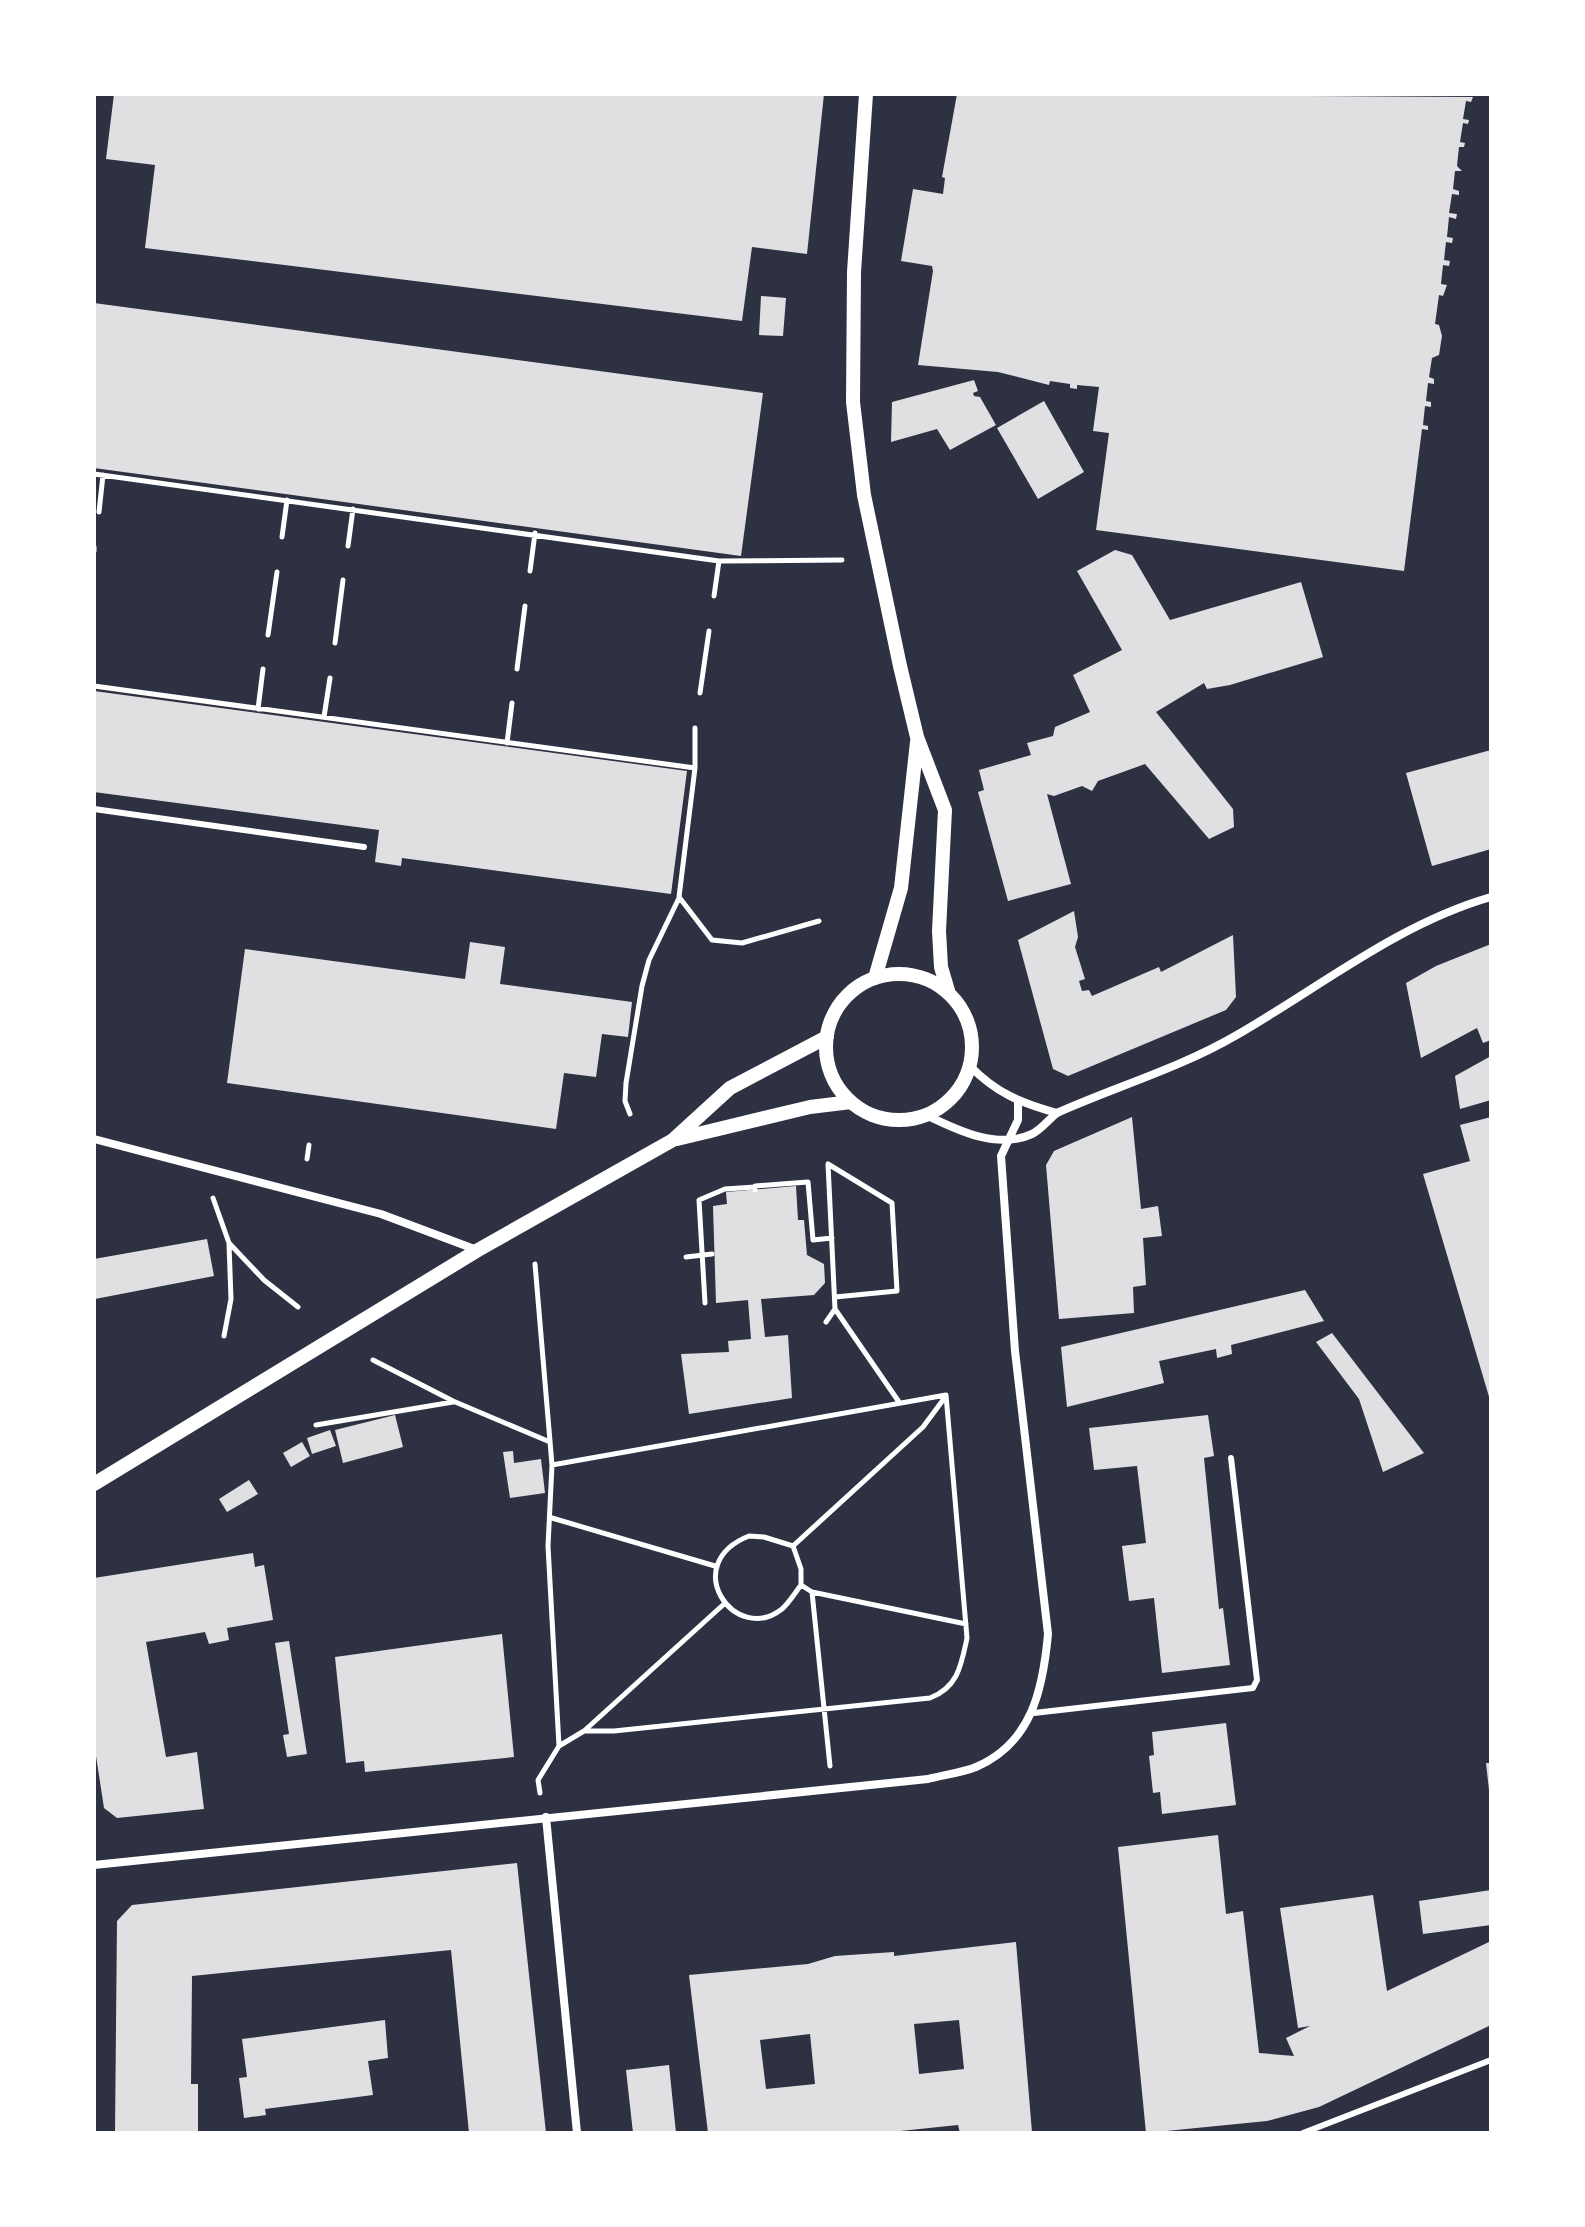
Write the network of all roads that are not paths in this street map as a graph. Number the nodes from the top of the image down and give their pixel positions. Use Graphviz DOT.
graph roads {
  1 [pos="866,94"];
  2 [pos="917,737"];
  3 [pos="94,809"];
  4 [pos="364,847"];
  5 [pos="1491,897"];
  6 [pos="875,978"];
  7 [pos="949,994"];
  8 [pos="827,1037"];
  9 [pos="970,1066"];
  10 [pos="851,1102"];
  11 [pos="1018,1103"];
  12 [pos="1057,1113"];
  13 [pos="926,1115"];
  14 [pos="94,1139"];
  15 [pos="673,1140"];
  16 [pos="1009,1140"];
  17 [pos="478,1250"];
  18 [pos="1231,1458"];
  19 [pos="94,1484"];
  20 [pos="1034,1713"];
  21 [pos="546,1817"];
  22 [pos="94,1865"];
  23 [pos="1491,2060"];
  24 [pos="577,2133"];
  25 [pos="1303,2133"];
  1 -- 2 [label="street"];
  2 -- 6 [label="street"];
  2 -- 7 [label="street"];
  3 -- 4 [label="lane"];
  5 -- 12 [label="street"];
  6 -- 7 [label="street"];
  6 -- 8 [label="street"];
  7 -- 9 [label="street"];
  8 -- 10 [label="street"];
  8 -- 15 [label="street"];
  9 -- 11 [label="street"];
  9 -- 13 [label="street"];
  10 -- 13 [label="street"];
  10 -- 15 [label="street"];
  11 -- 12 [label="street"];
  11 -- 16 [label="street"];
  12 -- 16 [label="street"];
  13 -- 16 [label="street"];
  14 -- 17 [label="street"];
  15 -- 17 [label="street"];
  16 -- 20 [label="street"];
  17 -- 19 [label="street"];
  18 -- 20 [label="lane"];
  20 -- 21 [label="street"];
  21 -- 22 [label="street"];
  21 -- 24 [label="street"];
  23 -- 25 [label="lane"];
}
